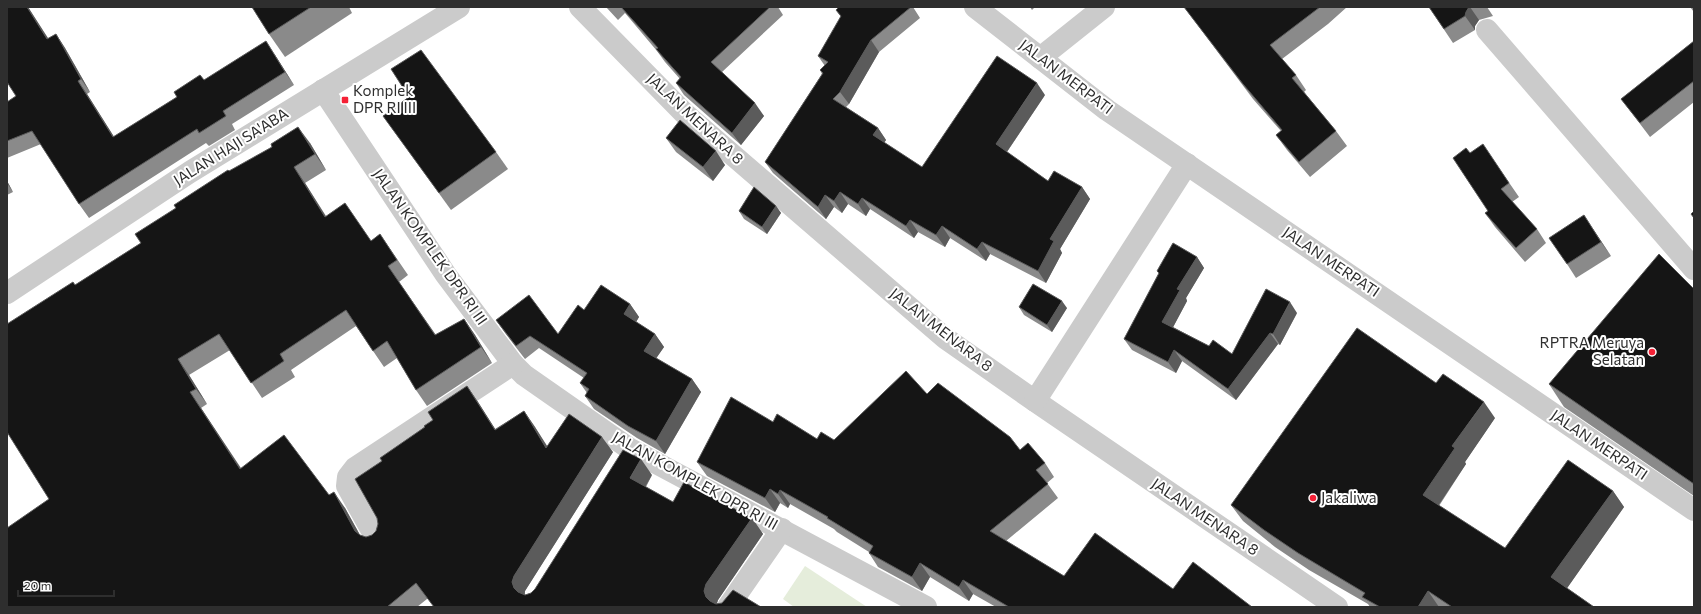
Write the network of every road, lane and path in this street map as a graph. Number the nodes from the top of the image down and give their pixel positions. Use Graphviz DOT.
graph roads {
  1 [pos="459,7"];
  2 [pos="580,7"];
  3 [pos="975,7"];
  4 [pos="1104,7"];
  5 [pos="1487,30"];
  6 [pos="1040,58"];
  7 [pos="323,90"];
  8 [pos="1187,164"];
  9 [pos="1694,269"];
  10 [pos="7,293"];
  11 [pos="513,364"];
  12 [pos="1035,401"];
  13 [pos="630,448"];
  14 [pos="618,468"];
  15 [pos="1694,510"];
  16 [pos="782,529"];
  17 [pos="377,540"];
  18 [pos="728,607"];
  19 [pos="926,607"];
  20 [pos="1337,607"];
  1 -- 7 [label="street, JALAN HAJI SA'ABA"];
  2 -- 12 [label="street, JALAN MENARA 8"];
  3 -- 6 [label="street, JALAN MERPATI"];
  4 -- 6 [label="street"];
  5 -- 9 [label="street"];
  6 -- 8 [label="street, JALAN MERPATI"];
  7 -- 10 [label="street, JALAN HAJI SA'ABA"];
  7 -- 11 [label="street, JALAN KOMPLEK DPR RI III"];
  8 -- 12 [label="street"];
  8 -- 15 [label="street, JALAN MERPATI"];
  11 -- 13 [label="street, JALAN KOMPLEK DPR RI III"];
  11 -- 17 [label="street"];
  12 -- 20 [label="street, JALAN MENARA 8"];
  13 -- 14 [label="street"];
  13 -- 16 [label="street, JALAN KOMPLEK DPR RI III"];
  16 -- 18 [label="street"];
  16 -- 19 [label="street, JALAN KOMPLEK DPR RI III"];
}
